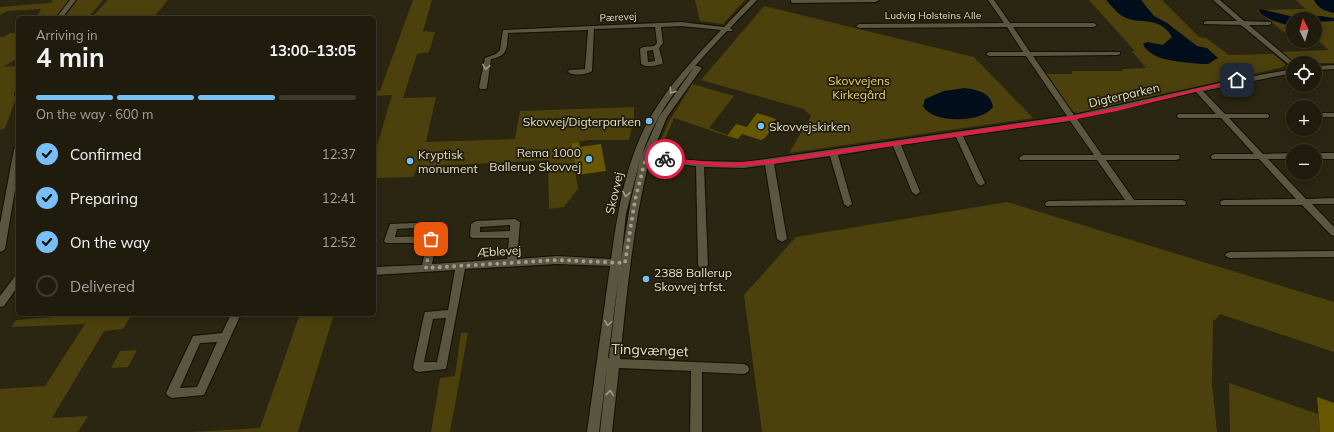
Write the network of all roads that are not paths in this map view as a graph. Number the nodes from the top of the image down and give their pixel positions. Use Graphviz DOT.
graph roads {
  1 [pos="73,0"];
  2 [pos="754,0"];
  3 [pos="759,0"];
  4 [pos="876,0"];
  5 [pos="991,0"];
  6 [pos="1216,0"];
  7 [pos="793,1"];
  8 [pos="61,16"];
  9 [pos="1206,23"];
  10 [pos="1243,23"];
  11 [pos="1269,23"];
  12 [pos="1094,24"];
  13 [pos="658,25"];
  14 [pos="1008,25"];
  15 [pos="859,26"];
  16 [pos="590,28"];
  17 [pos="729,30"];
  18 [pos="656,48"];
  19 [pos="1028,53"];
  20 [pos="1118,53"];
  21 [pos="989,54"];
  22 [pos="1286,60"];
  23 [pos="1334,67"];
  24 [pos="1322,68"];
  25 [pos="572,72"];
  26 [pos="1286,72"];
  27 [pos="482,87"];
  28 [pos="1198,90"];
  29 [pos="1322,115"];
  30 [pos="1334,115"];
  31 [pos="1181,116"];
  32 [pos="1223,116"];
  33 [pos="1265,116"];
  34 [pos="1072,118"];
  35 [pos="958,134"];
  36 [pos="896,143"];
  37 [pos="833,153"];
  38 [pos="1261,156"];
  39 [pos="1286,156"];
  40 [pos="1322,156"];
  41 [pos="1334,156"];
  42 [pos="642,157"];
  43 [pos="1176,157"];
  44 [pos="1215,157"];
  45 [pos="1023,158"];
  46 [pos="1100,158"];
  47 [pos="16,162"];
  48 [pos="769,162"];
  49 [pos="700,164"];
  50 [pos="981,182"];
  51 [pos="916,192"];
  52 [pos="1304,202"];
  53 [pos="1334,202"];
  54 [pos="1131,203"];
  55 [pos="1182,203"];
  56 [pos="1224,203"];
  57 [pos="848,204"];
  58 [pos="1049,204"];
  59 [pos="16,207"];
  60 [pos="9,209"];
  61 [pos="1334,233"];
  62 [pos="514,234"];
  63 [pos="431,239"];
  64 [pos="782,239"];
  65 [pos="0,249"];
  66 [pos="1334,254"];
  67 [pos="1230,255"];
  68 [pos="620,262"];
  69 [pos="512,263"];
  70 [pos="703,265"];
  71 [pos="461,266"];
  72 [pos="426,268"];
  73 [pos="376,271"];
  74 [pos="16,282"];
  75 [pos="0,303"];
  76 [pos="451,314"];
  77 [pos="235,316"];
  78 [pos="225,338"];
  79 [pos="602,363"];
  80 [pos="614,364"];
  81 [pos="697,367"];
  82 [pos="744,369"];
  83 [pos="593,432"];
  84 [pos="606,432"];
  85 [pos="696,432"];
  1 -- 8 [label="street"];
  2 -- 17 [label="street, Skovvej"];
  3 -- 17 [label="street, Skovvej"];
  4 -- 7 [label="street, Ludvig Holsteins Alle"];
  5 -- 14 [label="street, Ludvig Holsteins Alle"];
  6 -- 10 [label="street"];
  9 -- 10 [label="street"];
  10 -- 11 [label="street"];
  10 -- 22 [label="street"];
  12 -- 14 [label="street, Ludvig Holsteins Alle"];
  13 -- 16 [label="street, Pærevej"];
  13 -- 17 [label="street, Pærevej"];
  13 -- 18 [label="street"];
  14 -- 15 [label="street, Ludvig Holsteins Alle"];
  14 -- 19 [label="street, Ludvig Holsteins Alle"];
  16 -- 25 [label="street"];
  16 -- 27 [label="street, Pærevej, one-way"];
  17 -- 42 [label="street, Skovvej"];
  19 -- 20 [label="street"];
  19 -- 21 [label="street"];
  19 -- 34 [label="street, Ludvig Holsteins Alle"];
  23 -- 24 [label="street"];
  26 -- 28 [label="street, Digterparken"];
  28 -- 32 [label="street"];
  28 -- 34 [label="street, Digterparken"];
  29 -- 30 [label="street"];
  31 -- 32 [label="street"];
  32 -- 33 [label="street"];
  32 -- 38 [label="street"];
  34 -- 35 [label="street, Digterparken"];
  34 -- 46 [label="street, Ludvig Holsteins Alle"];
  35 -- 36 [label="street, Digterparken"];
  35 -- 50 [label="street"];
  36 -- 37 [label="street, Digterparken"];
  36 -- 51 [label="street"];
  37 -- 48 [label="street, Digterparken"];
  37 -- 57 [label="street"];
  38 -- 39 [label="street"];
  38 -- 44 [label="street"];
  38 -- 52 [label="street"];
  40 -- 41 [label="street"];
  42 -- 49 [label="street, Digterparken"];
  42 -- 68 [label="street, Skovvej"];
  43 -- 46 [label="street"];
  45 -- 46 [label="street"];
  46 -- 54 [label="street, Ludvig Holsteins Alle"];
  47 -- 60 [label="street"];
  48 -- 49 [label="street, Digterparken"];
  48 -- 64 [label="street"];
  49 -- 70 [label="street"];
  52 -- 53 [label="street"];
  52 -- 56 [label="street"];
  52 -- 61 [label="street"];
  54 -- 55 [label="street"];
  54 -- 58 [label="street"];
  59 -- 60 [label="street"];
  60 -- 65 [label="street"];
  62 -- 69 [label="street"];
  63 -- 72 [label="street"];
  66 -- 67 [label="street"];
  68 -- 69 [label="street, Æblevej"];
  68 -- 79 [label="street, Skovvej, one-way"];
  68 -- 80 [label="street, Skovvej"];
  69 -- 71 [label="street, Æblevej"];
  71 -- 72 [label="street, Æblevej"];
  71 -- 76 [label="street"];
  72 -- 73 [label="street, Æblevej"];
  74 -- 75 [label="street"];
  76 -- 76 [label="street"];
  77 -- 78 [label="street"];
  78 -- 78 [label="street"];
  79 -- 80 [label="street, Tingvænget"];
  79 -- 83 [label="street, Skovvej"];
  80 -- 81 [label="street, Tingvænget"];
  84 -- 80 [label="street, Skovvej, one-way"];
  81 -- 82 [label="street, Tingvænget"];
  81 -- 85 [label="street, Tingvænget"];
}
